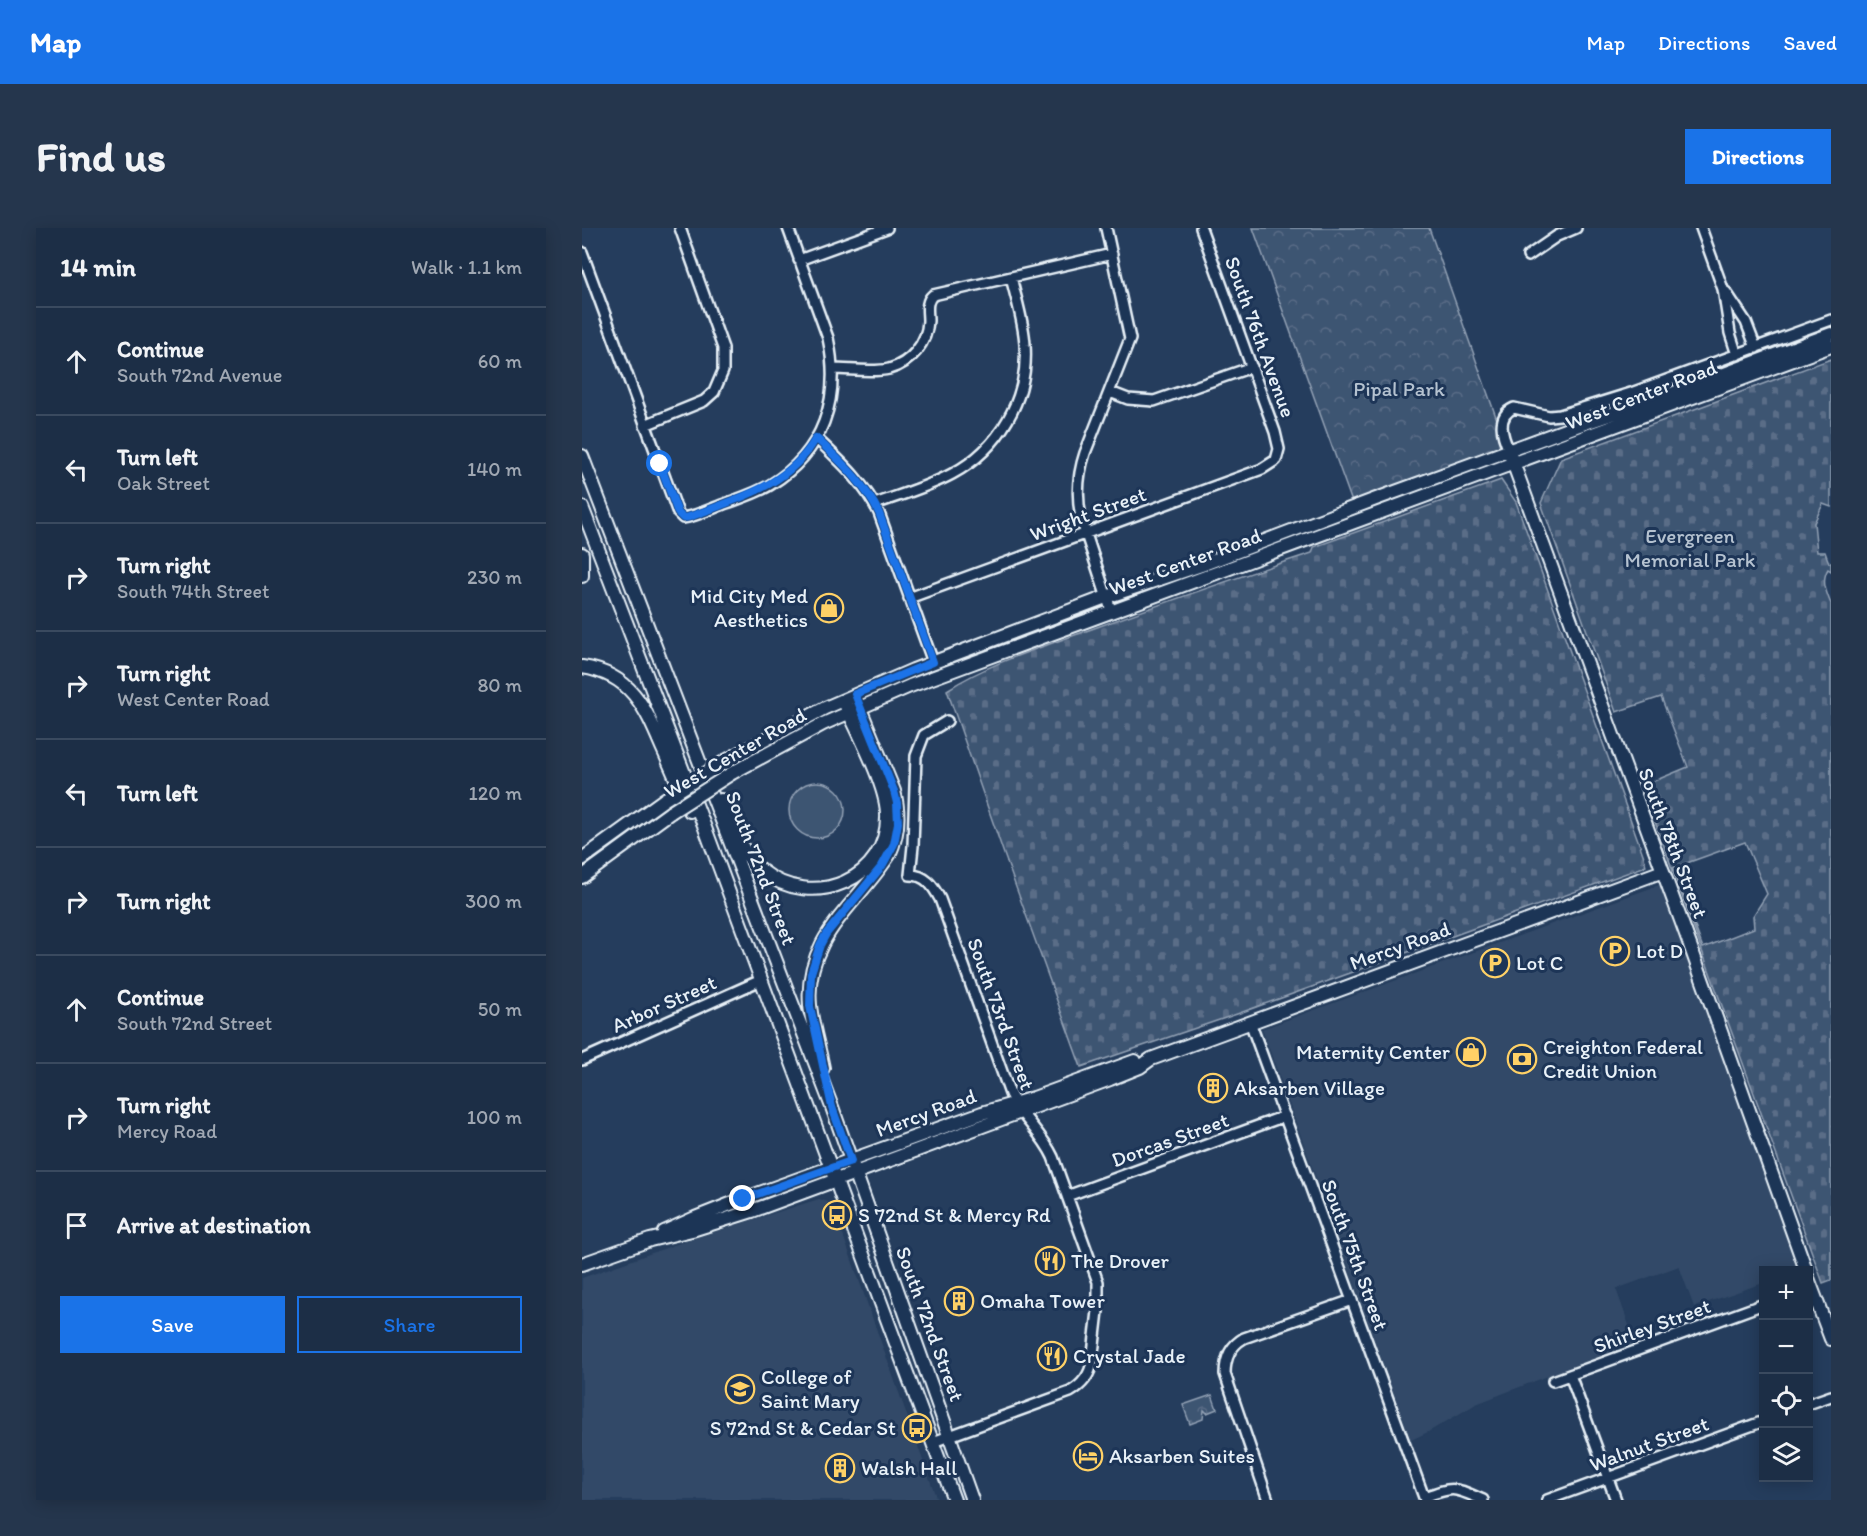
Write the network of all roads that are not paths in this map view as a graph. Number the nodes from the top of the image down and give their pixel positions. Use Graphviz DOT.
graph roads {
  1 [pos="680,228"];
  2 [pos="788,228"];
  3 [pos="887,228"];
  4 [pos="1106,228"];
  5 [pos="1201,228"];
  6 [pos="1576,228"];
  7 [pos="1701,228"];
  8 [pos="582,252"];
  9 [pos="1112,254"];
  10 [pos="1528,256"];
  11 [pos="800,260"];
  12 [pos="1011,277"];
  13 [pos="1723,289"];
  14 [pos="1831,320"];
  15 [pos="1831,334"];
  16 [pos="1831,346"];
  17 [pos="1756,348"];
  18 [pos="1737,355"];
  19 [pos="1252,366"];
  20 [pos="833,369"];
  21 [pos="1110,392"];
  22 [pos="645,424"];
  23 [pos="816,438"];
  24 [pos="1509,450"];
  25 [pos="582,456"];
  26 [pos="1276,460"];
  27 [pos="1514,464"];
  28 [pos="875,504"];
  29 [pos="582,507"];
  30 [pos="1085,534"];
  31 [pos="582,554"];
  32 [pos="582,576"];
  33 [pos="1106,597"];
  34 [pos="909,598"];
  35 [pos="1111,610"];
  36 [pos="933,662"];
  37 [pos="582,667"];
  38 [pos="670,689"];
  39 [pos="855,694"];
  40 [pos="842,700"];
  41 [pos="854,710"];
  42 [pos="947,722"];
  43 [pos="582,860"];
  44 [pos="1664,871"];
  45 [pos="582,877"];
  46 [pos="742,927"];
  47 [pos="761,980"];
  48 [pos="1250,1022"];
  49 [pos="582,1060"];
  50 [pos="832,1107"];
  51 [pos="1017,1107"];
  52 [pos="1285,1116"];
  53 [pos="851,1161"];
  54 [pos="831,1168"];
  55 [pos="855,1173"];
  56 [pos="835,1180"];
  57 [pos="1067,1196"];
  58 [pos="650,1240"];
  59 [pos="582,1264"];
  60 [pos="1805,1266"];
  61 [pos="1813,1292"];
  62 [pos="1352,1300"];
  63 [pos="1759,1306"];
  64 [pos="1831,1339"];
  65 [pos="1570,1375"];
  66 [pos="1553,1381"];
  67 [pos="1831,1396"];
  68 [pos="1813,1403"];
  69 [pos="1759,1423"];
  70 [pos="950,1436"];
  71 [pos="933,1442"];
  72 [pos="1608,1478"];
  73 [pos="1424,1499"];
  74 [pos="954,1500"];
  75 [pos="972,1500"];
  76 [pos="1268,1500"];
  77 [pos="1483,1500"];
  78 [pos="1546,1500"];
  79 [pos="1616,1500"];
  1 -- 22 [label="street"];
  2 -- 11 [label="street"];
  3 -- 11 [label="street"];
  4 -- 9 [label="street"];
  5 -- 19 [label="street, South 76th Avenue"];
  6 -- 10 [label="street"];
  7 -- 13 [label="street"];
  8 -- 22 [label="street"];
  9 -- 12 [label="street"];
  9 -- 21 [label="street"];
  11 -- 20 [label="street"];
  12 -- 20 [label="street"];
  12 -- 28 [label="street"];
  13 -- 17 [label="street"];
  13 -- 18 [label="street"];
  14 -- 17 [label="street"];
  15 -- 24 [label="main road, West Center Road"];
  16 -- 27 [label="main road, West Center Road"];
  17 -- 18 [label="street"];
  18 -- 24 [label="street, South 78th Street"];
  19 -- 21 [label="street"];
  19 -- 26 [label="street, South 76th Avenue"];
  20 -- 23 [label="street"];
  21 -- 30 [label="street"];
  22 -- 23 [label="street"];
  23 -- 28 [label="street"];
  24 -- 27 [label="main road, South 78th Street"];
  24 -- 33 [label="main road, West Center Road"];
  25 -- 38 [label="main road, South 72nd Street"];
  26 -- 30 [label="street, Wright Street"];
  27 -- 35 [label="main road, West Center Road"];
  27 -- 44 [label="main road, South 78th Street"];
  28 -- 34 [label="street"];
  29 -- 46 [label="main road, South 72nd Street"];
  30 -- 33 [label="street"];
  30 -- 34 [label="street, Wright Street"];
  31 -- 32 [label="main road"];
  33 -- 35 [label="street"];
  33 -- 36 [label="main road, West Center Road"];
  34 -- 36 [label="street"];
  35 -- 41 [label="main road, West Center Road"];
  36 -- 39 [label="main road, West Center Road"];
  37 -- 46 [label="main road"];
  38 -- 41 [label="main road"];
  38 -- 50 [label="main road, South 72nd Street"];
  39 -- 40 [label="main road, West Center Road"];
  39 -- 41 [label="main road"];
  40 -- 41 [label="main road"];
  40 -- 43 [label="main road, West Center Road, bridge"];
  41 -- 45 [label="main road, West Center Road, bridge"];
  41 -- 50 [label="main road"];
  42 -- 51 [label="street, South 73rd Street"];
  44 -- 48 [label="main road, Mercy Road"];
  44 -- 60 [label="main road, South 78th Street"];
  46 -- 47 [label="main road, South 72nd Street"];
  47 -- 49 [label="street, Arbor Street"];
  47 -- 54 [label="main road, South 72nd Street"];
  48 -- 51 [label="main road, Mercy Road"];
  48 -- 52 [label="street, South 75th Street"];
  50 -- 53 [label="main road, South 72nd Street"];
  51 -- 53 [label="main road, Mercy Road"];
  51 -- 55 [label="main road, Mercy Road"];
  51 -- 57 [label="street, South 73rd Street"];
  52 -- 57 [label="street, Dorcas Street"];
  52 -- 62 [label="street, South 75th Street"];
  53 -- 54 [label="main road, Mercy Road"];
  53 -- 55 [label="main road, South 72nd Street"];
  54 -- 56 [label="main road, South 72nd Street"];
  54 -- 58 [label="main road, Mercy Road"];
  55 -- 56 [label="main road, Mercy Road"];
  55 -- 70 [label="main road, South 72nd Street"];
  56 -- 58 [label="main road, Mercy Road"];
  56 -- 71 [label="main road, South 72nd Street"];
  57 -- 70 [label="street, South 73rd Street"];
  58 -- 59 [label="main road, Mercy Road"];
  61 -- 64 [label="main road"];
  62 -- 73 [label="street, South 75th Street"];
  62 -- 76 [label="street"];
  63 -- 65 [label="street, Shirley Street"];
  65 -- 66 [label="street, Shirley Street"];
  65 -- 72 [label="street"];
  67 -- 68 [label="street"];
  69 -- 72 [label="street, Walnut Street"];
  70 -- 71 [label="street"];
  70 -- 75 [label="main road, South 72nd Street"];
  71 -- 74 [label="main road, South 72nd Street"];
  72 -- 78 [label="street, Walnut Street"];
  72 -- 79 [label="street"];
  73 -- 77 [label="street"];
}
